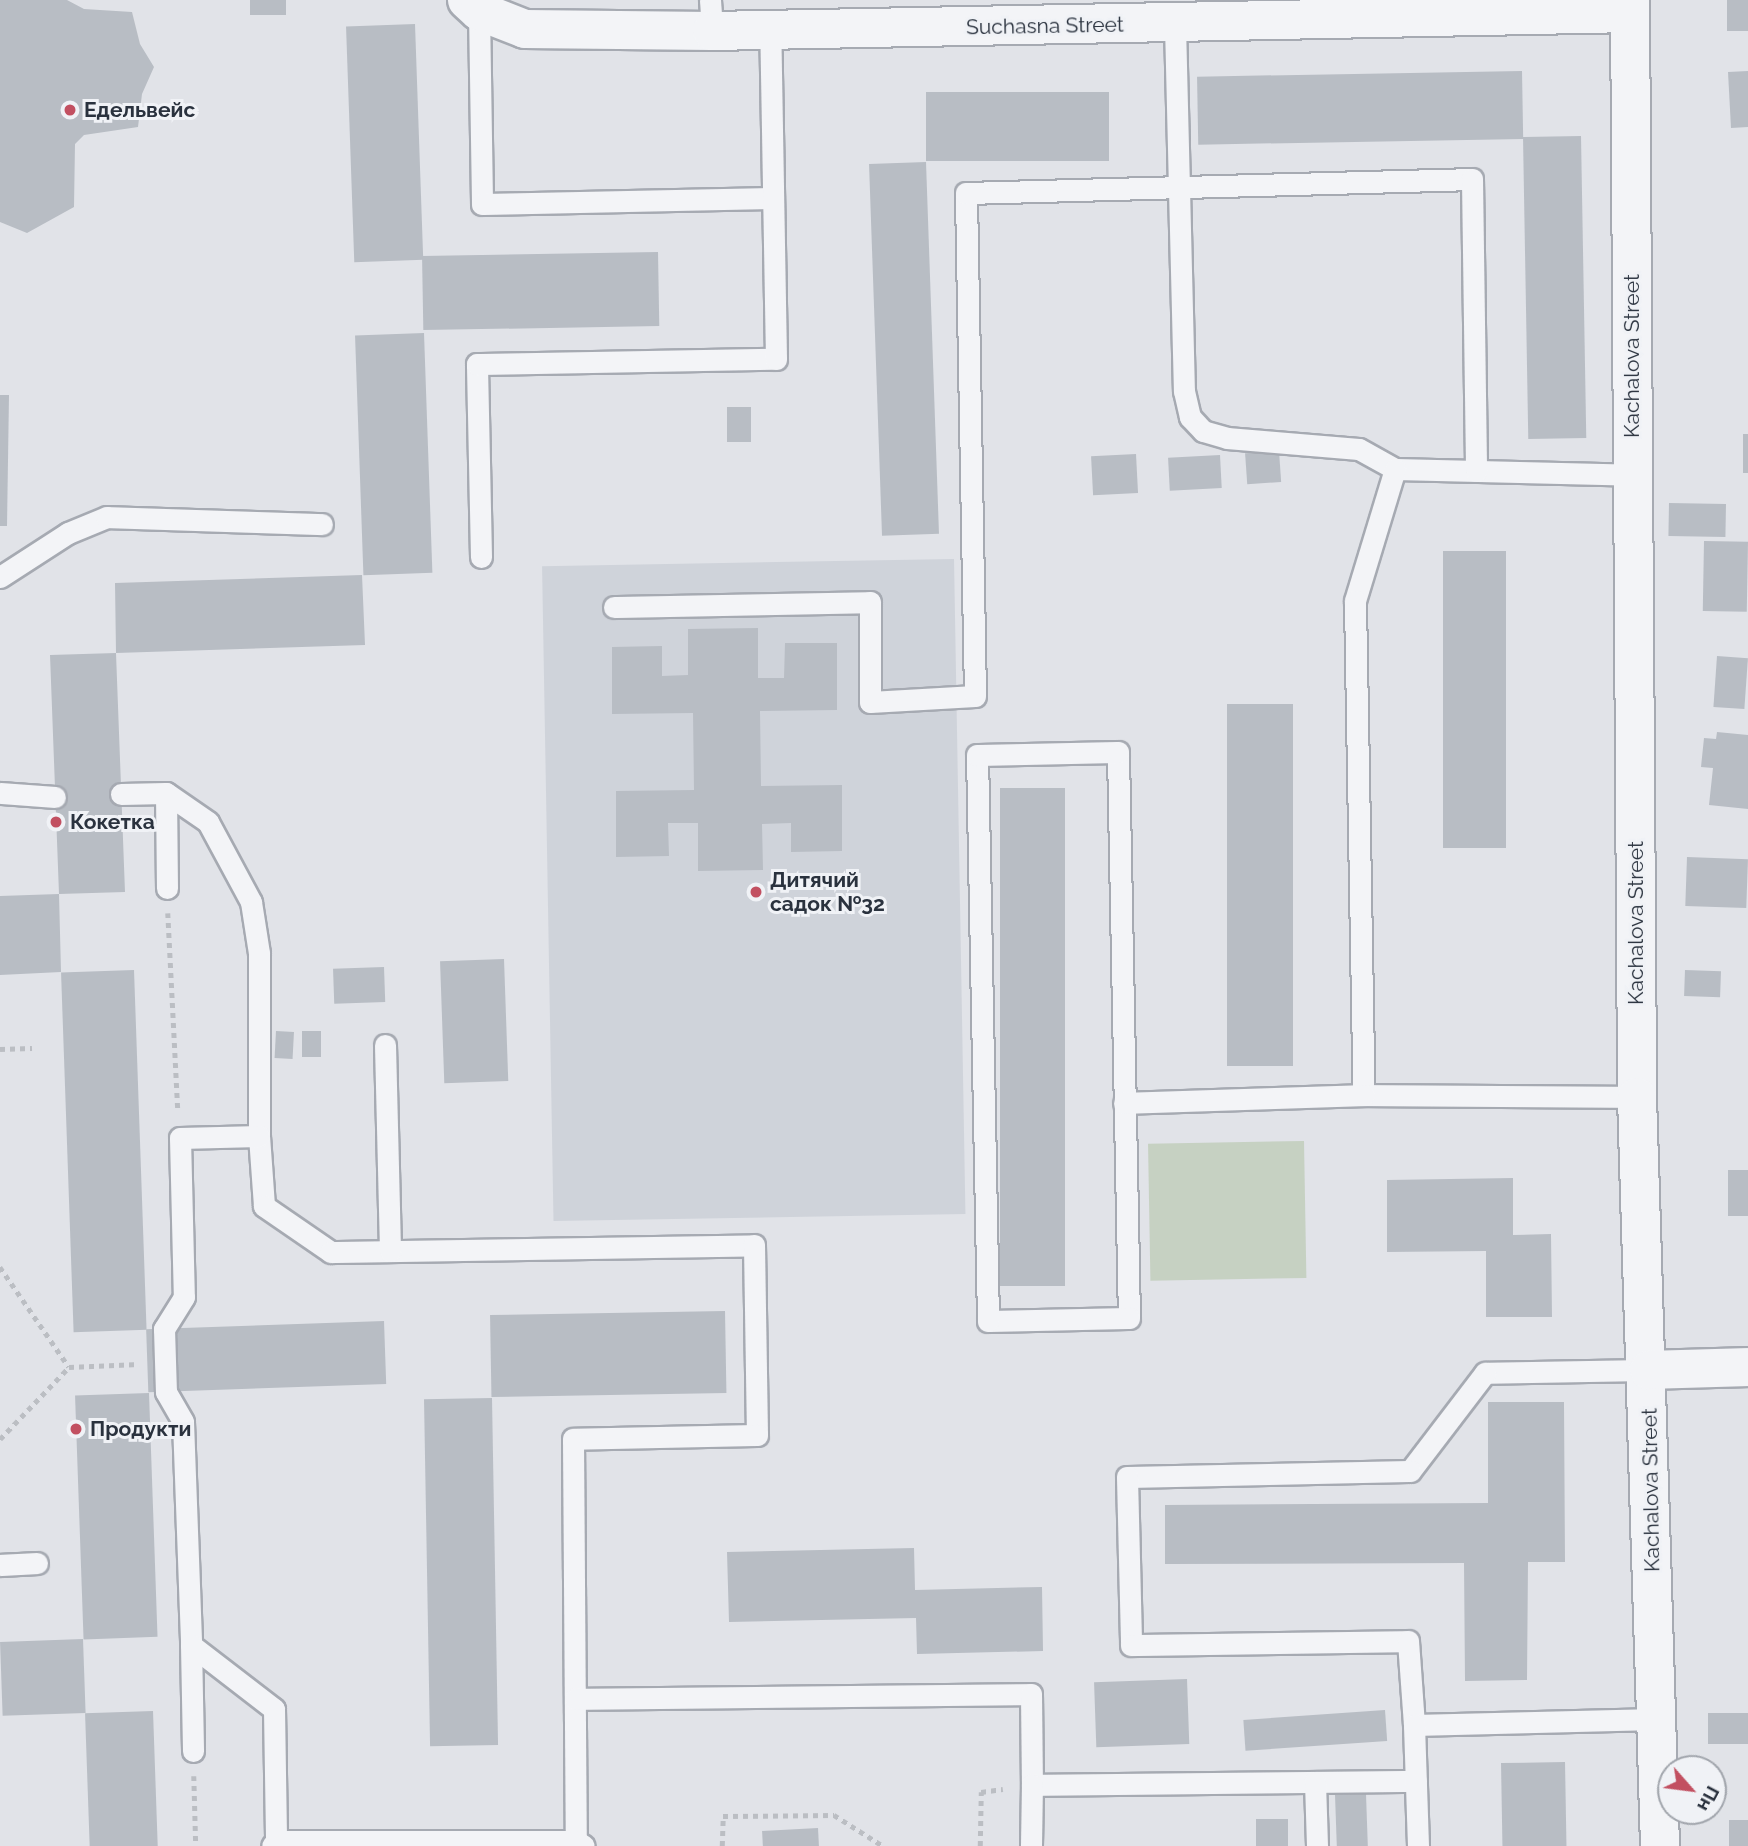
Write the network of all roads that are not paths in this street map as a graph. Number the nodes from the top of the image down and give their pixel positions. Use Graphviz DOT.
graph roads {
  1 [pos="473,5"];
  2 [pos="1630,6"];
  3 [pos="1387,10"];
  4 [pos="711,16"];
  5 [pos="1175,24"];
  6 [pos="770,29"];
  7 [pos="1181,188"];
  8 [pos="773,198"];
  9 [pos="1395,469"];
  10 [pos="1476,471"];
  11 [pos="1633,475"];
  12 [pos="322,524"];
  13 [pos="481,557"];
  14 [pos="0,577"];
  15 [pos="614,607"];
  16 [pos="0,793"];
  17 [pos="166,793"];
  18 [pos="121,794"];
  19 [pos="55,797"];
  20 [pos="167,888"];
  21 [pos="385,1045"];
  22 [pos="1364,1096"];
  23 [pos="1637,1097"];
  24 [pos="1124,1103"];
  25 [pos="259,1136"];
  26 [pos="390,1251"];
  27 [pos="1748,1367"];
  28 [pos="1649,1370"];
  29 [pos="37,1563"];
  30 [pos="0,1565"];
  31 [pos="191,1645"];
  32 [pos="575,1699"];
  33 [pos="1656,1719"];
  34 [pos="1415,1725"];
  35 [pos="193,1751"];
  36 [pos="1416,1781"];
  37 [pos="1315,1782"];
  38 [pos="1032,1785"];
  39 [pos="274,1843"];
  40 [pos="580,1844"];
  41 [pos="1031,1846"];
  42 [pos="1317,1846"];
  43 [pos="1418,1846"];
  44 [pos="1660,1846"];
  1 -- 4 [label="street, Suchasna Street"];
  1 -- 8 [label="lane"];
  2 -- 3 [label="street, Suchasna Street"];
  2 -- 11 [label="street, Kachalova Street"];
  3 -- 5 [label="street, Suchasna Street"];
  4 -- 6 [label="street, Suchasna Street"];
  5 -- 6 [label="street, Suchasna Street"];
  5 -- 7 [label="lane"];
  6 -- 8 [label="lane"];
  7 -- 9 [label="lane"];
  7 -- 10 [label="lane"];
  7 -- 15 [label="lane"];
  8 -- 13 [label="lane"];
  9 -- 10 [label="lane"];
  9 -- 22 [label="lane"];
  10 -- 11 [label="lane"];
  11 -- 23 [label="street, Kachalova Street"];
  12 -- 14 [label="lane"];
  16 -- 19 [label="lane"];
  17 -- 18 [label="lane"];
  17 -- 20 [label="lane"];
  17 -- 25 [label="lane"];
  21 -- 26 [label="lane"];
  22 -- 23 [label="lane"];
  22 -- 24 [label="lane"];
  23 -- 28 [label="street, Kachalova Street"];
  24 -- 24 [label="lane"];
  25 -- 26 [label="lane"];
  25 -- 31 [label="lane"];
  26 -- 32 [label="lane"];
  27 -- 28 [label="street"];
  28 -- 33 [label="street, Kachalova Street"];
  28 -- 34 [label="lane"];
  29 -- 30 [label="lane"];
  31 -- 35 [label="lane"];
  31 -- 39 [label="lane"];
  32 -- 38 [label="lane"];
  32 -- 40 [label="lane"];
  33 -- 34 [label="lane"];
  33 -- 44 [label="street, Kachalova Street"];
  34 -- 36 [label="lane"];
  36 -- 37 [label="lane"];
  36 -- 43 [label="lane"];
  37 -- 38 [label="lane"];
  37 -- 42 [label="lane"];
  38 -- 41 [label="lane"];
  39 -- 40 [label="lane"];
}
